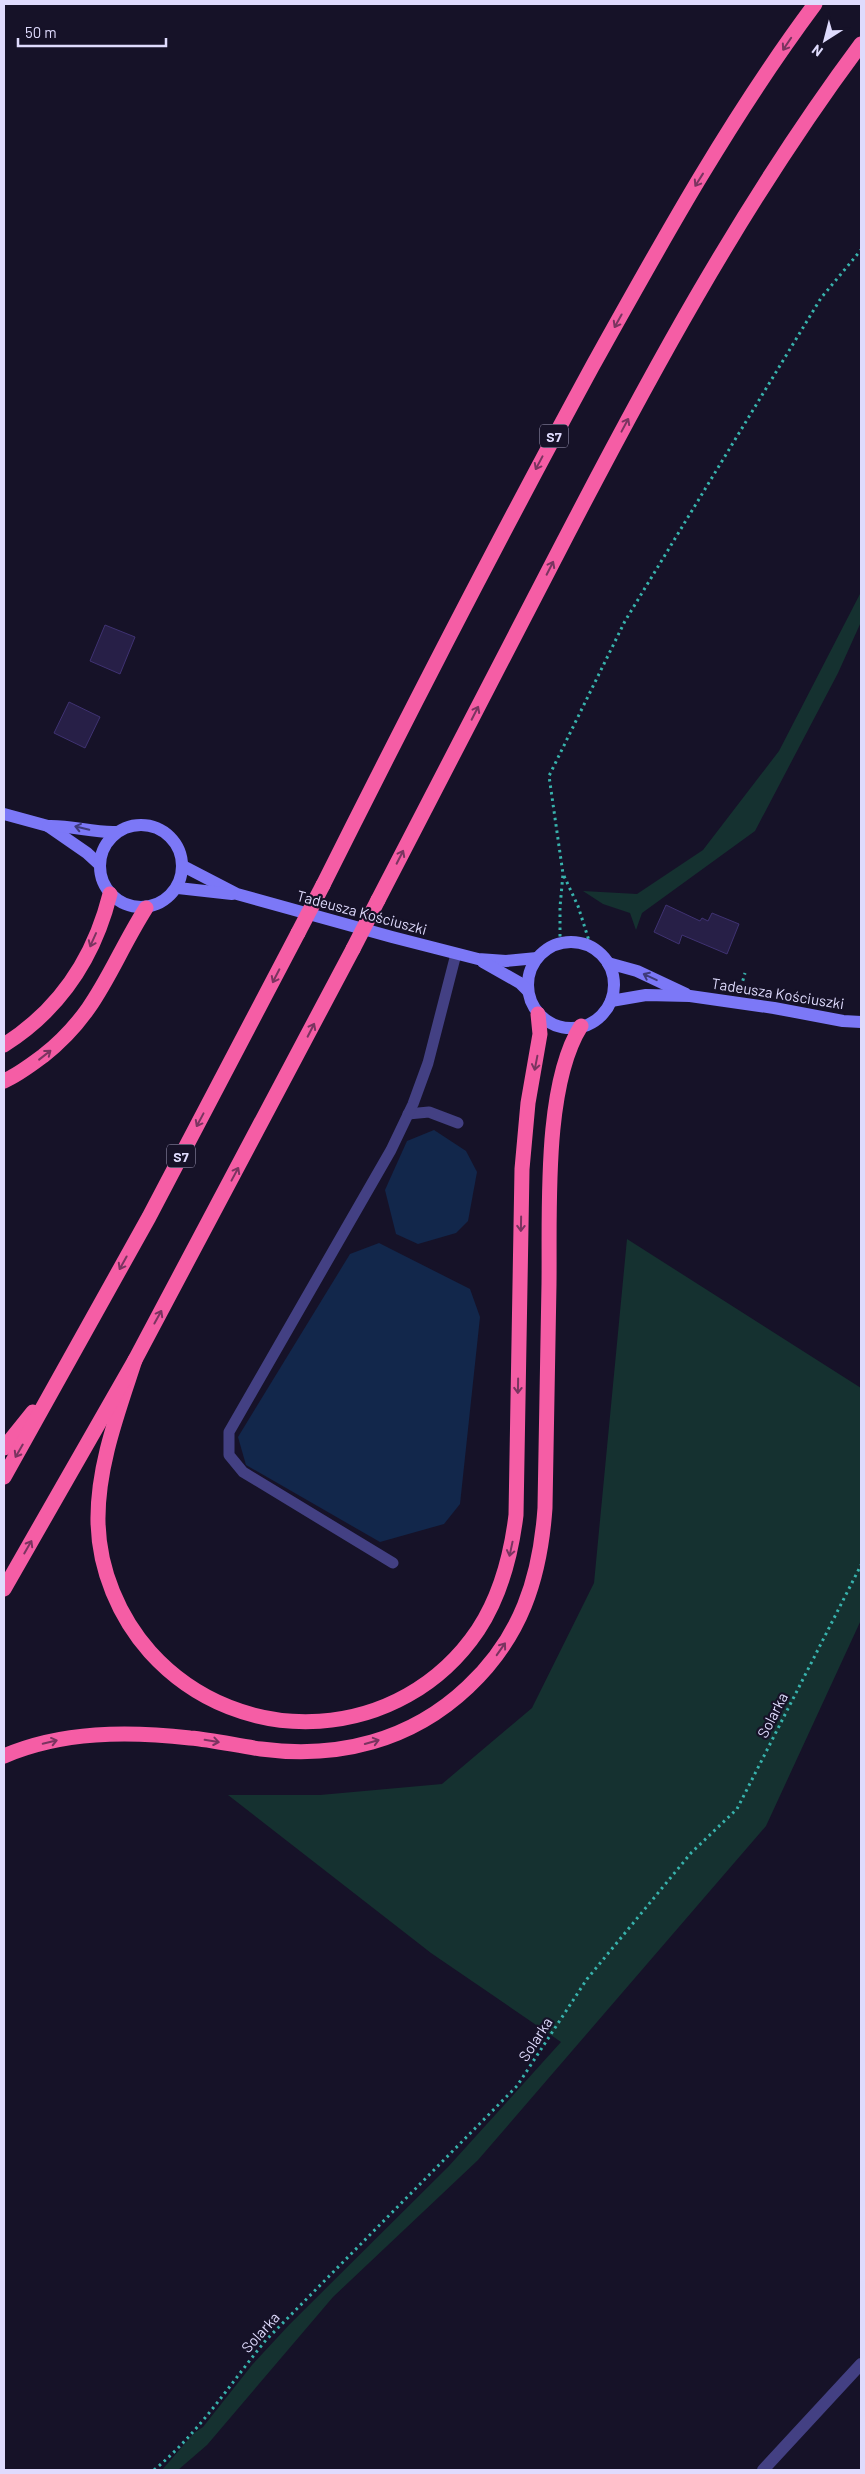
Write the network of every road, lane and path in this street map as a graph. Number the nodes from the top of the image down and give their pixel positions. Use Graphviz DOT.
graph roads {
  1 [pos="815,4"];
  2 [pos="861,44"];
  3 [pos="861,250"];
  4 [pos="4,814"];
  5 [pos="48,826"];
  6 [pos="116,832"];
  7 [pos="99,864"];
  8 [pos="183,866"];
  9 [pos="563,874"];
  10 [pos="178,888"];
  11 [pos="110,894"];
  12 [pos="237,894"];
  13 [pos="146,908"];
  14 [pos="560,944"];
  15 [pos="591,947"];
  16 [pos="456,954"];
  17 [pos="537,958"];
  18 [pos="478,959"];
  19 [pos="608,963"];
  20 [pos="527,990"];
  21 [pos="690,996"];
  22 [pos="611,1001"];
  23 [pos="538,1014"];
  24 [pos="861,1022"];
  25 [pos="581,1026"];
  26 [pos="4,1045"];
  27 [pos="4,1081"];
  28 [pos="408,1114"];
  29 [pos="458,1123"];
  30 [pos="135,1360"];
  31 [pos="60,1378"];
  32 [pos="4,1448"];
  33 [pos="4,1477"];
  34 [pos="394,1563"];
  35 [pos="861,1565"];
  36 [pos="4,1589"];
  37 [pos="4,1756"];
  38 [pos="861,2364"];
  39 [pos="154,2470"];
  40 [pos="763,2470"];
  1 -- 31 [label="highway, S7, one-way, bridge"];
  30 -- 2 [label="highway, one-way, bridge"];
  3 -- 9 [label="path"];
  4 -- 5 [label="street"];
  6 -- 5 [label="street, one-way"];
  5 -- 7 [label="street"];
  6 -- 7 [label="street"];
  6 -- 8 [label="street"];
  7 -- 11 [label="street"];
  8 -- 10 [label="street"];
  8 -- 12 [label="street, Tadeusza Kościuszki"];
  9 -- 14 [label="path"];
  9 -- 15 [label="path"];
  10 -- 12 [label="street, Tadeusza Kościuszki"];
  10 -- 13 [label="street"];
  11 -- 13 [label="street"];
  11 -- 26 [label="highway, one-way"];
  12 -- 16 [label="street, Tadeusza Kościuszki"];
  27 -- 13 [label="highway, one-way"];
  14 -- 15 [label="street"];
  14 -- 17 [label="street"];
  15 -- 19 [label="street"];
  16 -- 18 [label="street, Tadeusza Kościuszki"];
  16 -- 28 [label="lane"];
  17 -- 18 [label="street, Tadeusza Kościuszki"];
  17 -- 20 [label="street"];
  18 -- 20 [label="street, Tadeusza Kościuszki"];
  21 -- 19 [label="street, Tadeusza Kościuszki, one-way"];
  19 -- 22 [label="street"];
  20 -- 23 [label="street"];
  21 -- 22 [label="street, Tadeusza Kościuszki"];
  21 -- 24 [label="street, Tadeusza Kościuszki"];
  22 -- 25 [label="street"];
  23 -- 25 [label="street"];
  23 -- 30 [label="highway, one-way"];
  37 -- 25 [label="highway, one-way"];
  28 -- 29 [label="lane"];
  28 -- 34 [label="lane"];
  36 -- 30 [label="highway, one-way"];
  31 -- 32 [label="highway"];
  31 -- 33 [label="highway, S7, one-way"];
  35 -- 39 [label="path, Solarka"];
  38 -- 40 [label="street"];
}
